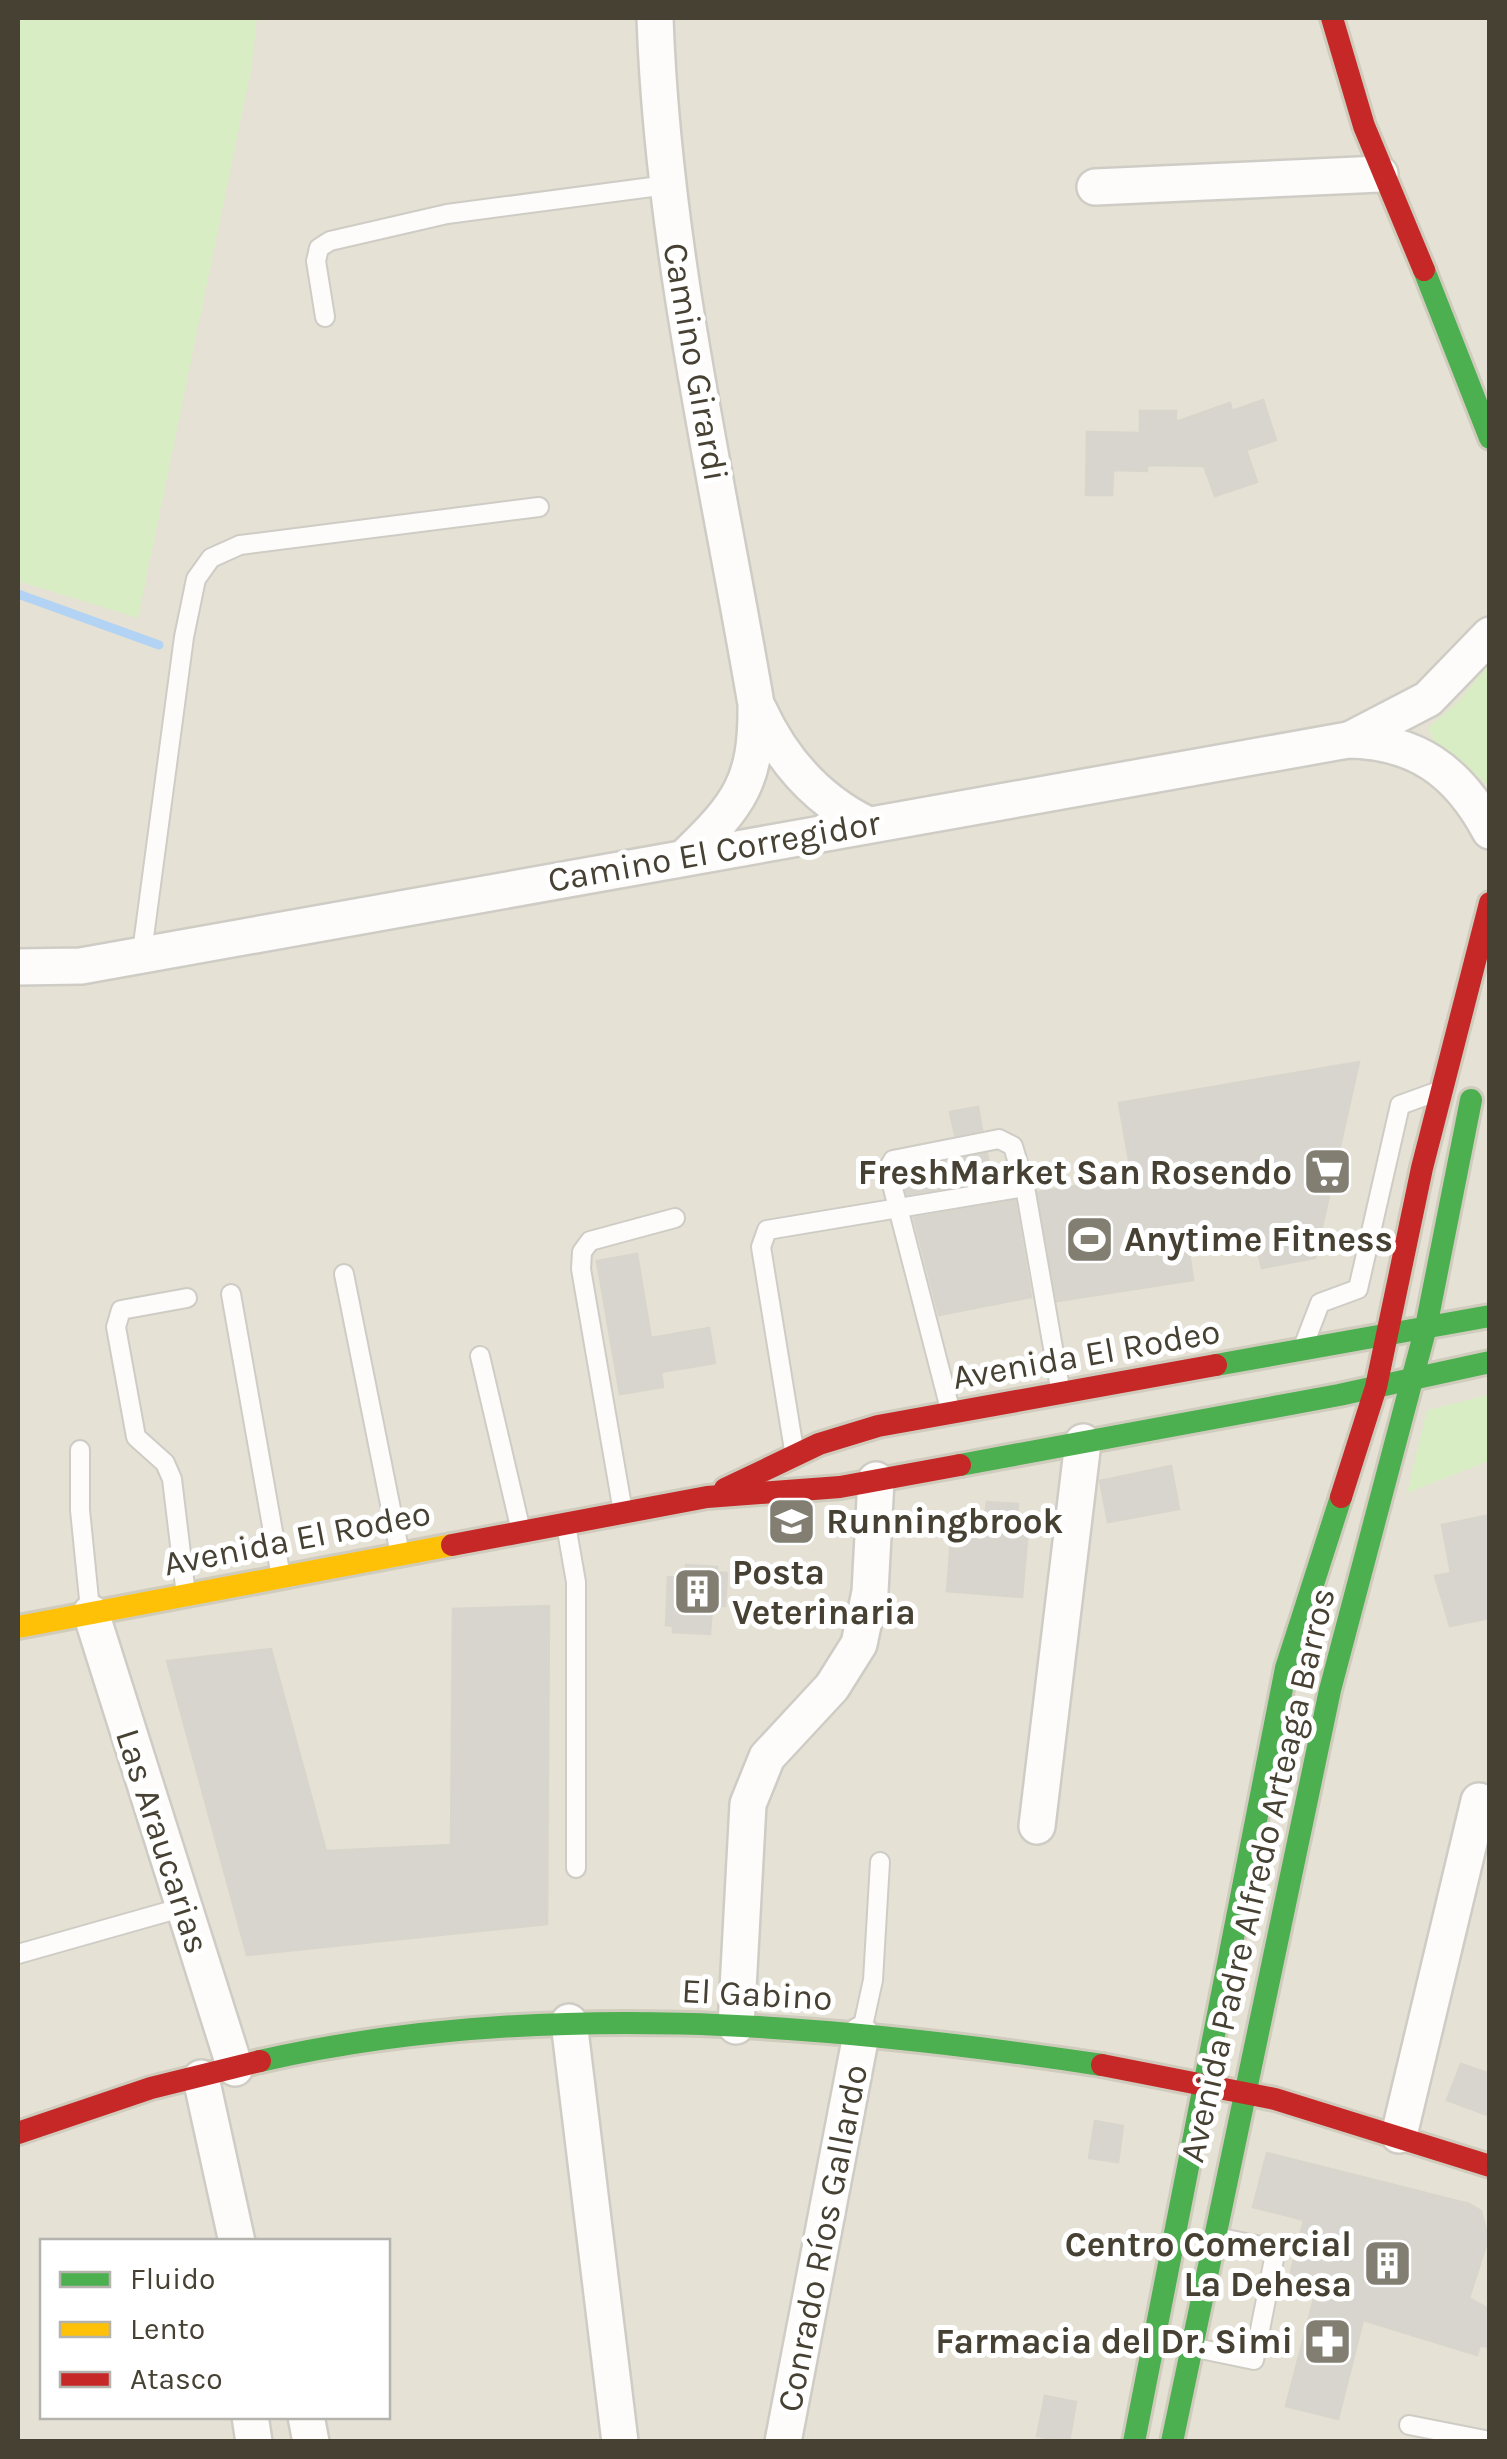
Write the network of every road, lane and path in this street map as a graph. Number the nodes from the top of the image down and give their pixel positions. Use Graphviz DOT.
graph roads {
  1 [pos="655,18"];
  2 [pos="1332,18"];
  3 [pos="1380,174"];
  4 [pos="666,185"];
  5 [pos="1095,188"];
  6 [pos="325,317"];
  7 [pos="1490,438"];
  8 [pos="539,507"];
  9 [pos="1490,635"];
  10 [pos="1428,699"];
  11 [pos="756,704"];
  12 [pos="1348,740"];
  13 [pos="1431,760"];
  14 [pos="866,824"];
  15 [pos="1490,831"];
  16 [pos="686,856"];
  17 [pos="1490,903"];
  18 [pos="1482,950"];
  19 [pos="142,952"];
  20 [pos="82,966"];
  21 [pos="18,968"];
  22 [pos="18,995"];
  23 [pos="1481,1031"];
  24 [pos="1480,1084"];
  25 [pos="1441,1090"];
  26 [pos="1024,1187"];
  27 [pos="897,1209"];
  28 [pos="1375,1215"];
  29 [pos="675,1218"];
  30 [pos="1412,1221"];
  31 [pos="344,1274"];
  32 [pos="232,1294"];
  33 [pos="186,1298"];
  34 [pos="1490,1316"];
  35 [pos="1426,1328"];
  36 [pos="1388,1334"];
  37 [pos="1301,1352"];
  38 [pos="480,1356"];
  39 [pos="1490,1362"];
  40 [pos="1414,1378"];
  41 [pos="1376,1387"];
  42 [pos="1061,1396"];
  43 [pos="951,1414"];
  44 [pos="1083,1442"];
  45 [pos="80,1450"];
  46 [pos="794,1456"];
  47 [pos="876,1480"];
  48 [pos="707,1497"];
  49 [pos="622,1512"];
  50 [pos="566,1523"];
  51 [pos="521,1531"];
  52 [pos="400,1554"];
  53 [pos="281,1577"];
  54 [pos="186,1595"];
  55 [pos="91,1613"];
  56 [pos="18,1627"];
  57 [pos="1480,1801"];
  58 [pos="1037,1826"];
  59 [pos="880,1862"];
  60 [pos="576,1868"];
  61 [pos="184,1907"];
  62 [pos="18,1954"];
  63 [pos="569,2022"];
  64 [pos="736,2026"];
  65 [pos="861,2036"];
  66 [pos="218,2073"];
  67 [pos="1203,2084"];
  68 [pos="1244,2091"];
  69 [pos="18,2134"];
  70 [pos="1399,2135"];
  71 [pos="1490,2166"];
  72 [pos="1214,2236"];
  73 [pos="237,2239"];
  74 [pos="1190,2347"];
  75 [pos="1409,2425"];
  76 [pos="1490,2441"];
  77 [pos="620,2442"];
  78 [pos="783,2442"];
  79 [pos="1134,2442"];
  80 [pos="1172,2442"];
  1 -- 4 [label="street, Camino Girardi"];
  2 -- 3 [label="main road"];
  3 -- 5 [label="street"];
  3 -- 7 [label="main road"];
  4 -- 6 [label="lane"];
  4 -- 11 [label="street, Camino Girardi"];
  8 -- 19 [label="lane"];
  9 -- 10 [label="street, Camino El Corregidor"];
  10 -- 12 [label="street, Camino El Corregidor"];
  10 -- 13 [label="street"];
  11 -- 14 [label="street, Camino Girardi"];
  11 -- 16 [label="street, Camino Girardi"];
  12 -- 13 [label="street, Camino El Corregidor"];
  12 -- 14 [label="street, Camino El Corregidor"];
  13 -- 15 [label="street, Camino El Corregidor"];
  14 -- 16 [label="street, Camino El Corregidor"];
  16 -- 19 [label="street, Camino El Corregidor"];
  17 -- 18 [label="main road"];
  18 -- 23 [label="main road"];
  18 -- 25 [label="main road, Avenida Padre Alfredo Arteaga Barros"];
  19 -- 20 [label="street, Camino El Corregidor"];
  20 -- 21 [label="street, Camino El Corregidor"];
  20 -- 22 [label="street, Camino El Corregidor"];
  24 -- 35 [label="main road, Avenida Padre Alfredo Arteaga Barros"];
  25 -- 28 [label="lane"];
  25 -- 30 [label="main road, Avenida Padre Alfredo Arteaga Barros"];
  26 -- 27 [label="lane"];
  26 -- 27 [label="lane"];
  26 -- 42 [label="lane"];
  27 -- 43 [label="lane"];
  27 -- 46 [label="lane"];
  28 -- 30 [label="lane"];
  28 -- 37 [label="lane"];
  29 -- 49 [label="lane"];
  30 -- 36 [label="main road, Avenida Padre Alfredo Arteaga Barros"];
  31 -- 52 [label="lane"];
  32 -- 53 [label="lane"];
  33 -- 54 [label="lane"];
  34 -- 35 [label="main road, Avenida El Rodeo"];
  35 -- 36 [label="main road, Avenida El Rodeo"];
  35 -- 40 [label="main road, Avenida Padre Alfredo Arteaga Barros"];
  36 -- 37 [label="main road, Avenida El Rodeo"];
  36 -- 41 [label="main road, Avenida Padre Alfredo Arteaga Barros"];
  37 -- 42 [label="main road, Avenida El Rodeo"];
  38 -- 51 [label="lane"];
  39 -- 40 [label="main road, Avenida El Rodeo"];
  40 -- 41 [label="main road, Avenida El Rodeo"];
  40 -- 68 [label="main road, Avenida Padre Alfredo Arteaga Barros"];
  41 -- 44 [label="main road, Avenida El Rodeo"];
  41 -- 67 [label="main road, Avenida Padre Alfredo Arteaga Barros"];
  42 -- 43 [label="main road, Avenida El Rodeo"];
  43 -- 46 [label="main road, Avenida El Rodeo"];
  44 -- 47 [label="main road, Avenida El Rodeo"];
  44 -- 58 [label="street"];
  45 -- 55 [label="lane"];
  46 -- 48 [label="main road, Avenida El Rodeo"];
  47 -- 48 [label="main road, Avenida El Rodeo"];
  47 -- 64 [label="street"];
  48 -- 49 [label="main road, Avenida El Rodeo"];
  49 -- 50 [label="main road, Avenida El Rodeo"];
  50 -- 51 [label="main road, Avenida El Rodeo"];
  50 -- 60 [label="lane"];
  51 -- 52 [label="main road, Avenida El Rodeo"];
  52 -- 53 [label="main road, Avenida El Rodeo"];
  53 -- 54 [label="main road, Avenida El Rodeo"];
  54 -- 55 [label="main road, Avenida El Rodeo"];
  55 -- 56 [label="main road, Avenida El Rodeo"];
  55 -- 61 [label="street, Las Araucarias"];
  57 -- 70 [label="street"];
  59 -- 65 [label="lane"];
  61 -- 62 [label="lane"];
  61 -- 66 [label="street, Las Araucarias"];
  63 -- 64 [label="main road, El Gabino"];
  63 -- 66 [label="main road, El Gabino"];
  63 -- 77 [label="street"];
  64 -- 65 [label="main road, El Gabino"];
  65 -- 67 [label="main road, El Gabino"];
  65 -- 78 [label="street, Conrado Ríos Gallardo"];
  66 -- 69 [label="main road, El Gabino"];
  66 -- 73 [label="street, Las Araucarias"];
  67 -- 68 [label="main road, El Gabino"];
  67 -- 79 [label="main road, Avenida Padre Alfredo Arteaga Barros"];
  68 -- 70 [label="main road, El Gabino"];
  68 -- 72 [label="main road, Avenida Padre Alfredo Arteaga Barros"];
  70 -- 71 [label="main road, El Gabino"];
  72 -- 74 [label="main road, Avenida Padre Alfredo Arteaga Barros"];
  72 -- 74 [label="lane"];
  74 -- 80 [label="main road, Avenida Padre Alfredo Arteaga Barros"];
  75 -- 76 [label="lane"];
}
